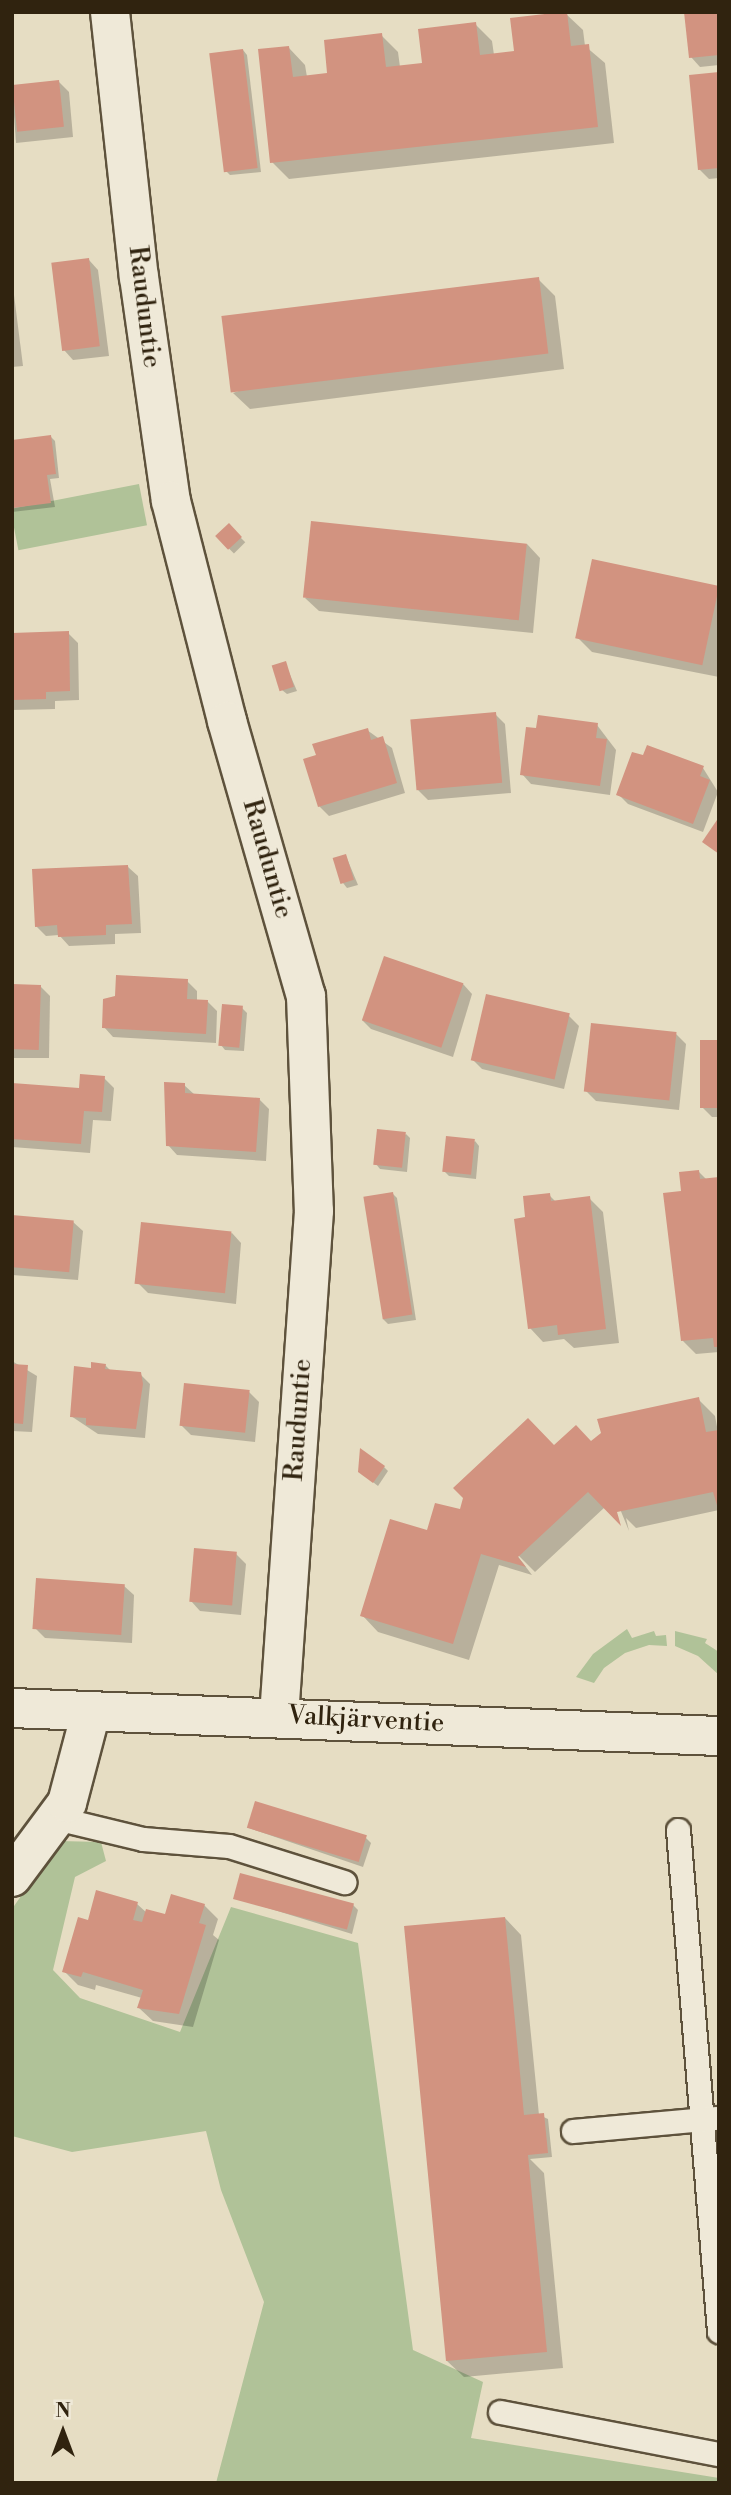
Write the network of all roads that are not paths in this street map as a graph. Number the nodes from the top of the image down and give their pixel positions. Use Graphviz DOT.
graph roads {
  1 [pos="110,12"];
  2 [pos="12,1708"];
  3 [pos="91,1712"];
  4 [pos="279,1716"];
  5 [pos="719,1736"];
  6 [pos="56,1818"];
  7 [pos="678,1830"];
  8 [pos="12,1877"];
  9 [pos="344,1882"];
  10 [pos="711,2118"];
  11 [pos="573,2131"];
  12 [pos="719,2331"];
  13 [pos="500,2412"];
  14 [pos="719,2454"];
  1 -- 4 [label="street, Rauduntie"];
  2 -- 3 [label="street, Valkjärventie"];
  3 -- 4 [label="street, Valkjärventie"];
  3 -- 6 [label="street"];
  4 -- 5 [label="street, Valkjärventie"];
  6 -- 8 [label="street"];
  6 -- 9 [label="lane"];
  7 -- 10 [label="lane"];
  10 -- 11 [label="lane"];
  10 -- 12 [label="lane"];
  13 -- 14 [label="lane"];
}
